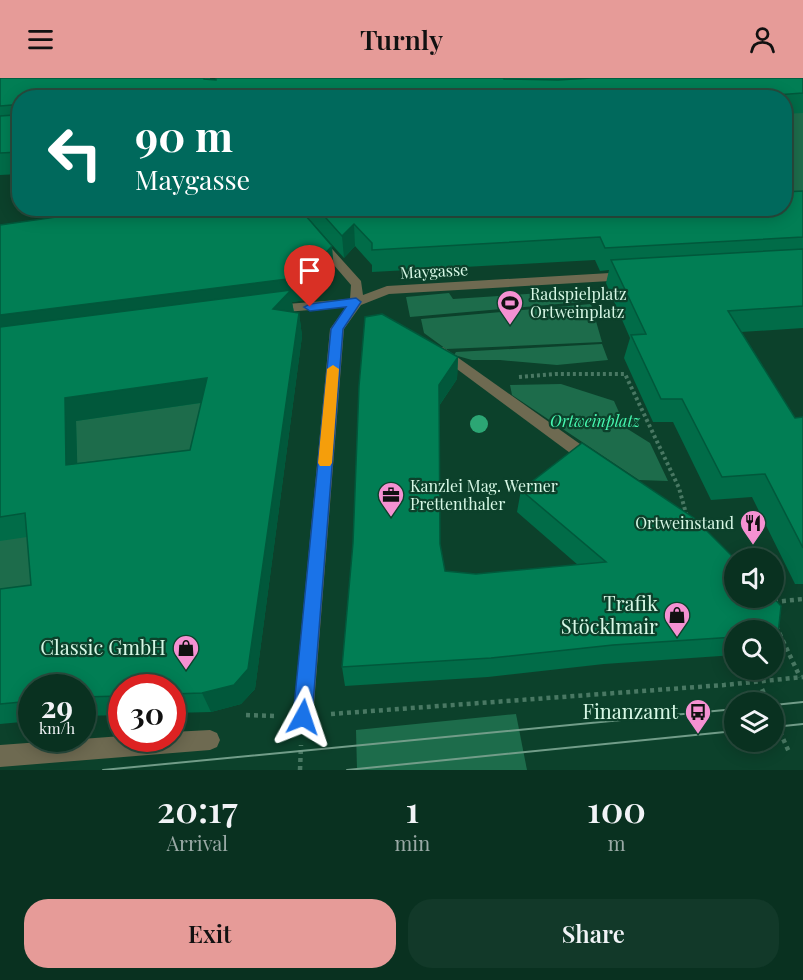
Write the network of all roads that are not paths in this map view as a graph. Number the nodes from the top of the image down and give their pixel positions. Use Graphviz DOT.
graph roads {
  1 [pos="315,237"];
  2 [pos="638,275"];
  3 [pos="356,302"];
  4 [pos="255,312"];
  5 [pos="432,345"];
  6 [pos="600,466"];
  7 [pos="303,717"];
  8 [pos="210,740"];
  9 [pos="0,756"];
  1 -- 3 [label="street"];
  2 -- 3 [label="street, Maygasse"];
  3 -- 4 [label="street, Maygasse"];
  3 -- 7 [label="street"];
  5 -- 6 [label="street"];
  8 -- 9 [label="street"];
}
